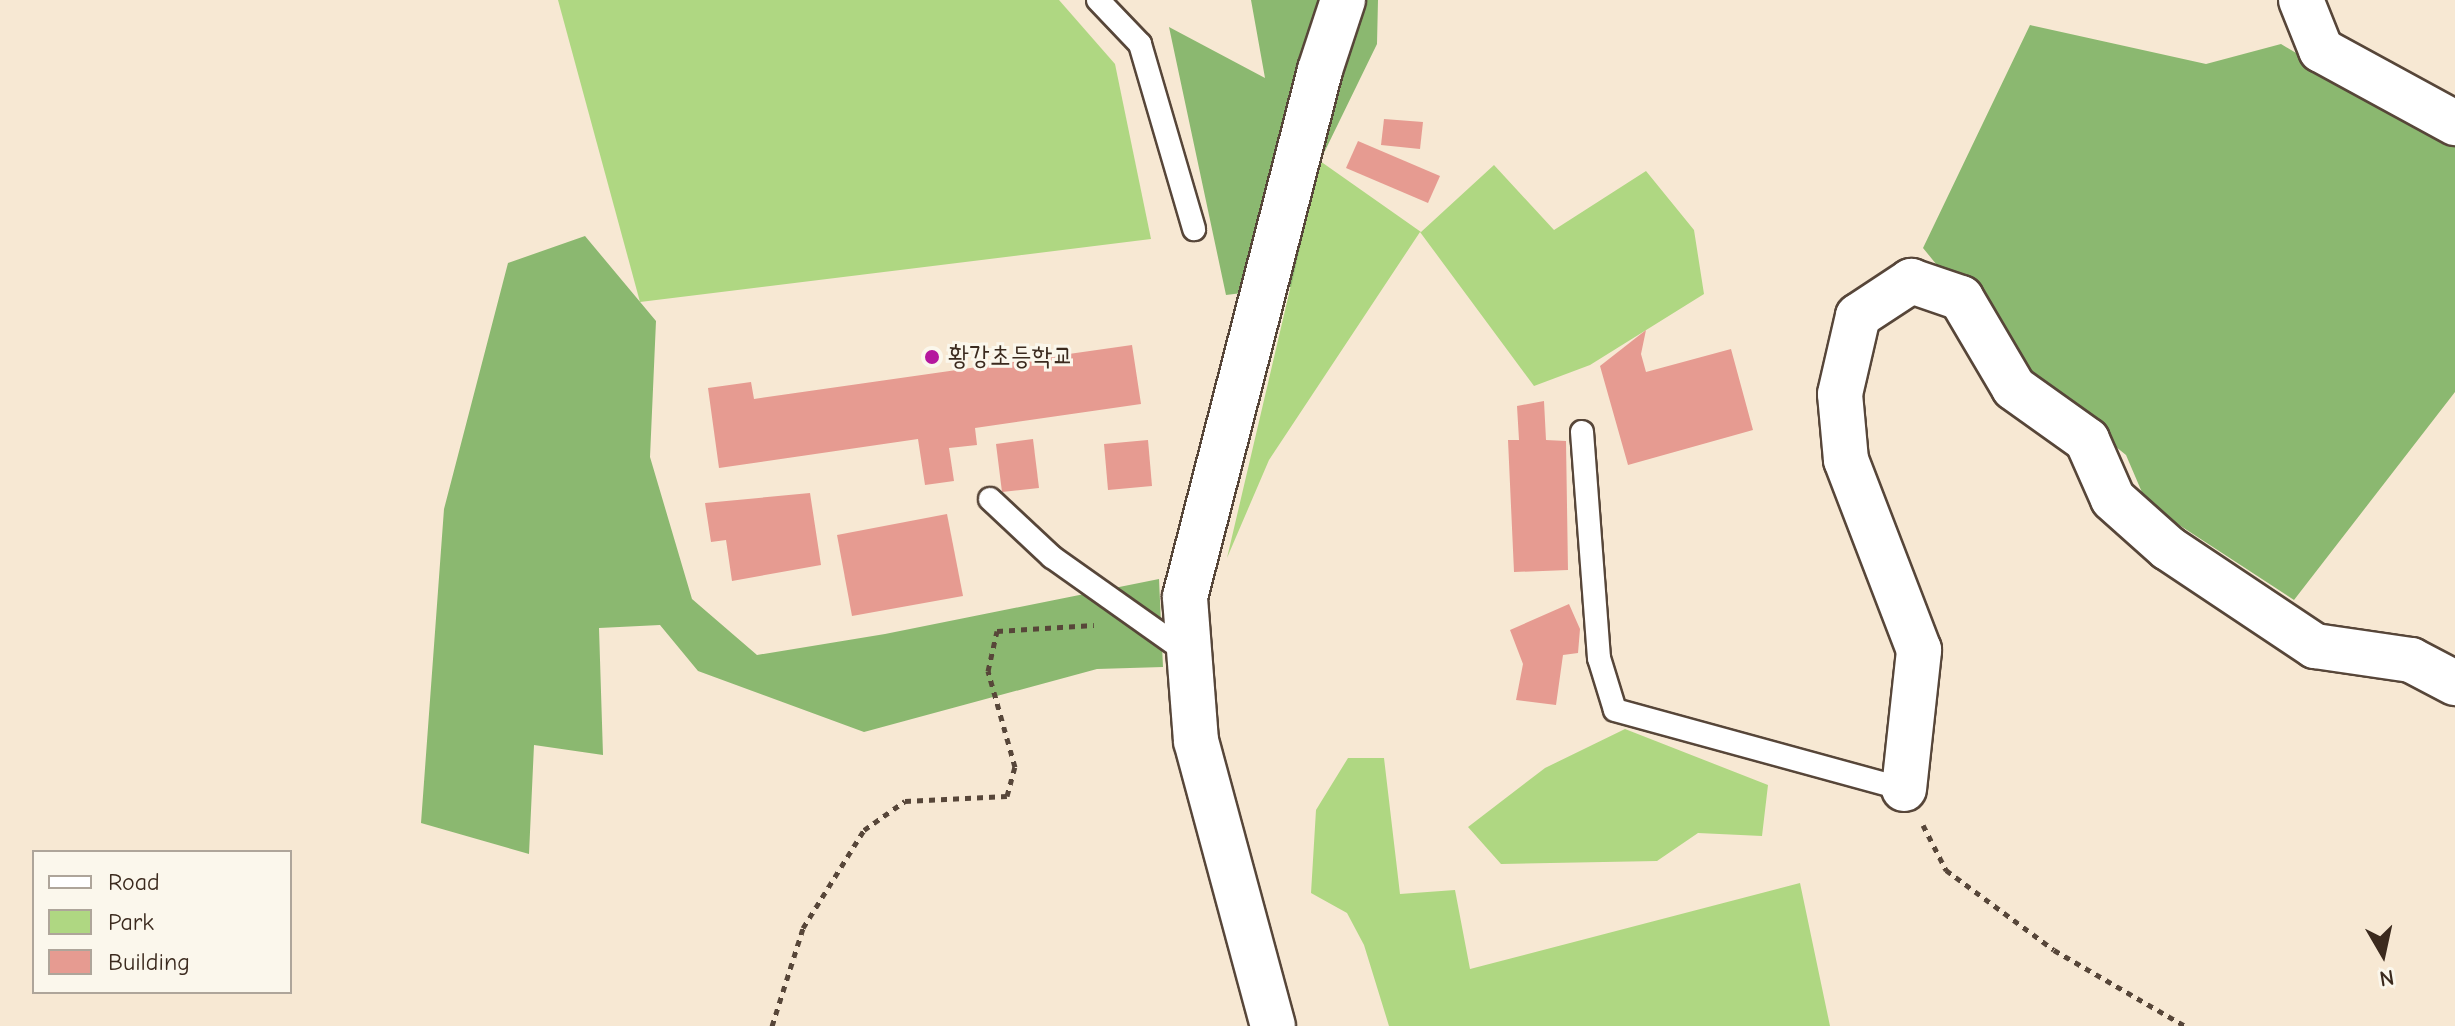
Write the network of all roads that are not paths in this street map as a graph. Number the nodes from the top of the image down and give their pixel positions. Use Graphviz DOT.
graph roads {
  1 [pos="1098,0"];
  2 [pos="1343,0"];
  3 [pos="2301,0"];
  4 [pos="2455,123"];
  5 [pos="1194,229"];
  6 [pos="1582,432"];
  7 [pos="990,499"];
  8 [pos="1190,654"];
  9 [pos="2455,683"];
  10 [pos="1904,789"];
  11 [pos="1273,1026"];
  1 -- 5 [label="lane"];
  2 -- 8 [label="street"];
  3 -- 4 [label="street"];
  6 -- 10 [label="lane"];
  7 -- 8 [label="lane"];
  8 -- 11 [label="street"];
  9 -- 10 [label="street"];
}
